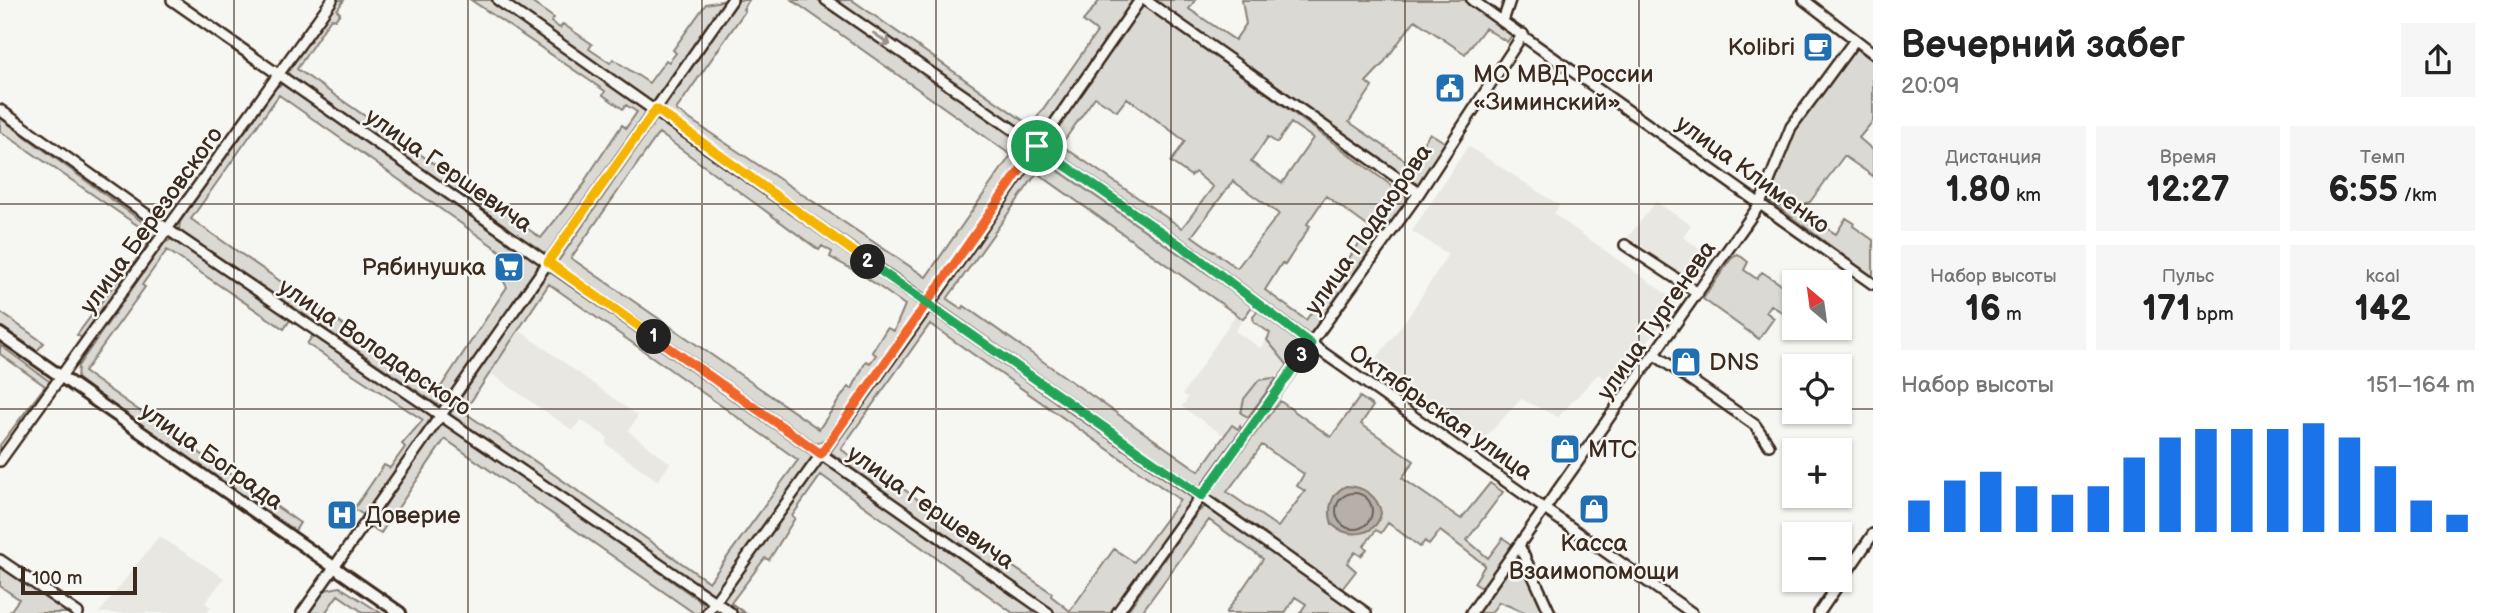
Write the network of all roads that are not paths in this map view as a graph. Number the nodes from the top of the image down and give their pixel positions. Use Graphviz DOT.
graph roads {
  1 [pos="172,0"];
  2 [pos="332,0"];
  3 [pos="498,0"];
  4 [pos="732,0"];
  5 [pos="826,0"];
  6 [pos="1142,0"];
  7 [pos="1472,0"];
  8 [pos="1510,0"];
  9 [pos="1804,0"];
  10 [pos="1503,21"];
  11 [pos="1523,34"];
  12 [pos="1854,40"];
  13 [pos="1873,52"];
  14 [pos="280,76"];
  15 [pos="656,109"];
  16 [pos="0,110"];
  17 [pos="1037,146"];
  18 [pos="1419,193"];
  19 [pos="1760,204"];
  20 [pos="167,229"];
  21 [pos="1625,245"];
  22 [pos="548,262"];
  23 [pos="1873,284"];
  24 [pos="1698,293"];
  25 [pos="928,306"];
  26 [pos="0,334"];
  27 [pos="1311,344"];
  28 [pos="1655,355"];
  29 [pos="62,377"];
  30 [pos="440,414"];
  31 [pos="1769,445"];
  32 [pos="821,454"];
  33 [pos="0,461"];
  34 [pos="1202,496"];
  35 [pos="1545,509"];
  36 [pos="1873,534"];
  37 [pos="1519,545"];
  38 [pos="0,560"];
  39 [pos="335,566"];
  40 [pos="715,601"];
  41 [pos="78,613"];
  42 [pos="302,613"];
  43 [pos="400,613"];
  44 [pos="707,613"];
  45 [pos="731,613"];
  46 [pos="1048,613"];
  47 [pos="1117,613"];
  48 [pos="1366,613"];
  49 [pos="1471,613"];
  50 [pos="1550,613"];
  51 [pos="1692,613"];
  52 [pos="1819,613"];
  1 -- 14 [label="street, улица Гершевича"];
  2 -- 14 [label="street, улица Березовского"];
  3 -- 15 [label="street"];
  4 -- 15 [label="street"];
  5 -- 17 [label="street, Октябрьская улица, one-way"];
  6 -- 17 [label="street"];
  6 -- 18 [label="street"];
  7 -- 10 [label="street, улица Клименко"];
  8 -- 10 [label="street"];
  9 -- 12 [label="street"];
  10 -- 11 [label="street, улица Клименко"];
  11 -- 18 [label="street, улица Подаюрова"];
  11 -- 19 [label="street, улица Клименко"];
  12 -- 13 [label="street"];
  12 -- 19 [label="street, улица Тургенева"];
  14 -- 20 [label="street, улица Березовского"];
  14 -- 22 [label="street, улица Гершевича"];
  15 -- 22 [label="street"];
  15 -- 25 [label="street"];
  16 -- 20 [label="street, улица Володарского"];
  17 -- 25 [label="street"];
  17 -- 27 [label="street, Октябрьская улица"];
  18 -- 27 [label="street, улица Подаюрова"];
  19 -- 23 [label="street, улица Клименко"];
  19 -- 24 [label="street, улица Тургенева"];
  20 -- 29 [label="street, улица Березовского"];
  20 -- 30 [label="street, улица Володарского"];
  21 -- 24 [label="street"];
  22 -- 30 [label="street"];
  22 -- 32 [label="street, улица Гершевича"];
  24 -- 28 [label="street, улица Тургенева"];
  25 -- 32 [label="street"];
  25 -- 34 [label="street"];
  26 -- 29 [label="street, улица Бограда"];
  27 -- 34 [label="street, улица Подаюрова"];
  27 -- 35 [label="street, Октябрьская улица"];
  28 -- 31 [label="street"];
  28 -- 35 [label="street, улица Тургенева"];
  29 -- 33 [label="street, улица Березовского"];
  29 -- 39 [label="street, улица Бограда"];
  30 -- 39 [label="street"];
  30 -- 40 [label="street, улица Володарского"];
  32 -- 40 [label="street"];
  32 -- 46 [label="street, улица Гершевича"];
  34 -- 47 [label="street, улица Подаюрова"];
  34 -- 48 [label="street"];
  35 -- 37 [label="street, улица Тургенева"];
  35 -- 51 [label="street, Октябрьская улица"];
  36 -- 52 [label="street"];
  37 -- 49 [label="street, улица Тургенева"];
  37 -- 50 [label="street"];
  38 -- 41 [label="street"];
  39 -- 42 [label="street"];
  39 -- 43 [label="street, улица Бограда"];
  40 -- 44 [label="street"];
  40 -- 45 [label="street, улица Володарского"];
}
